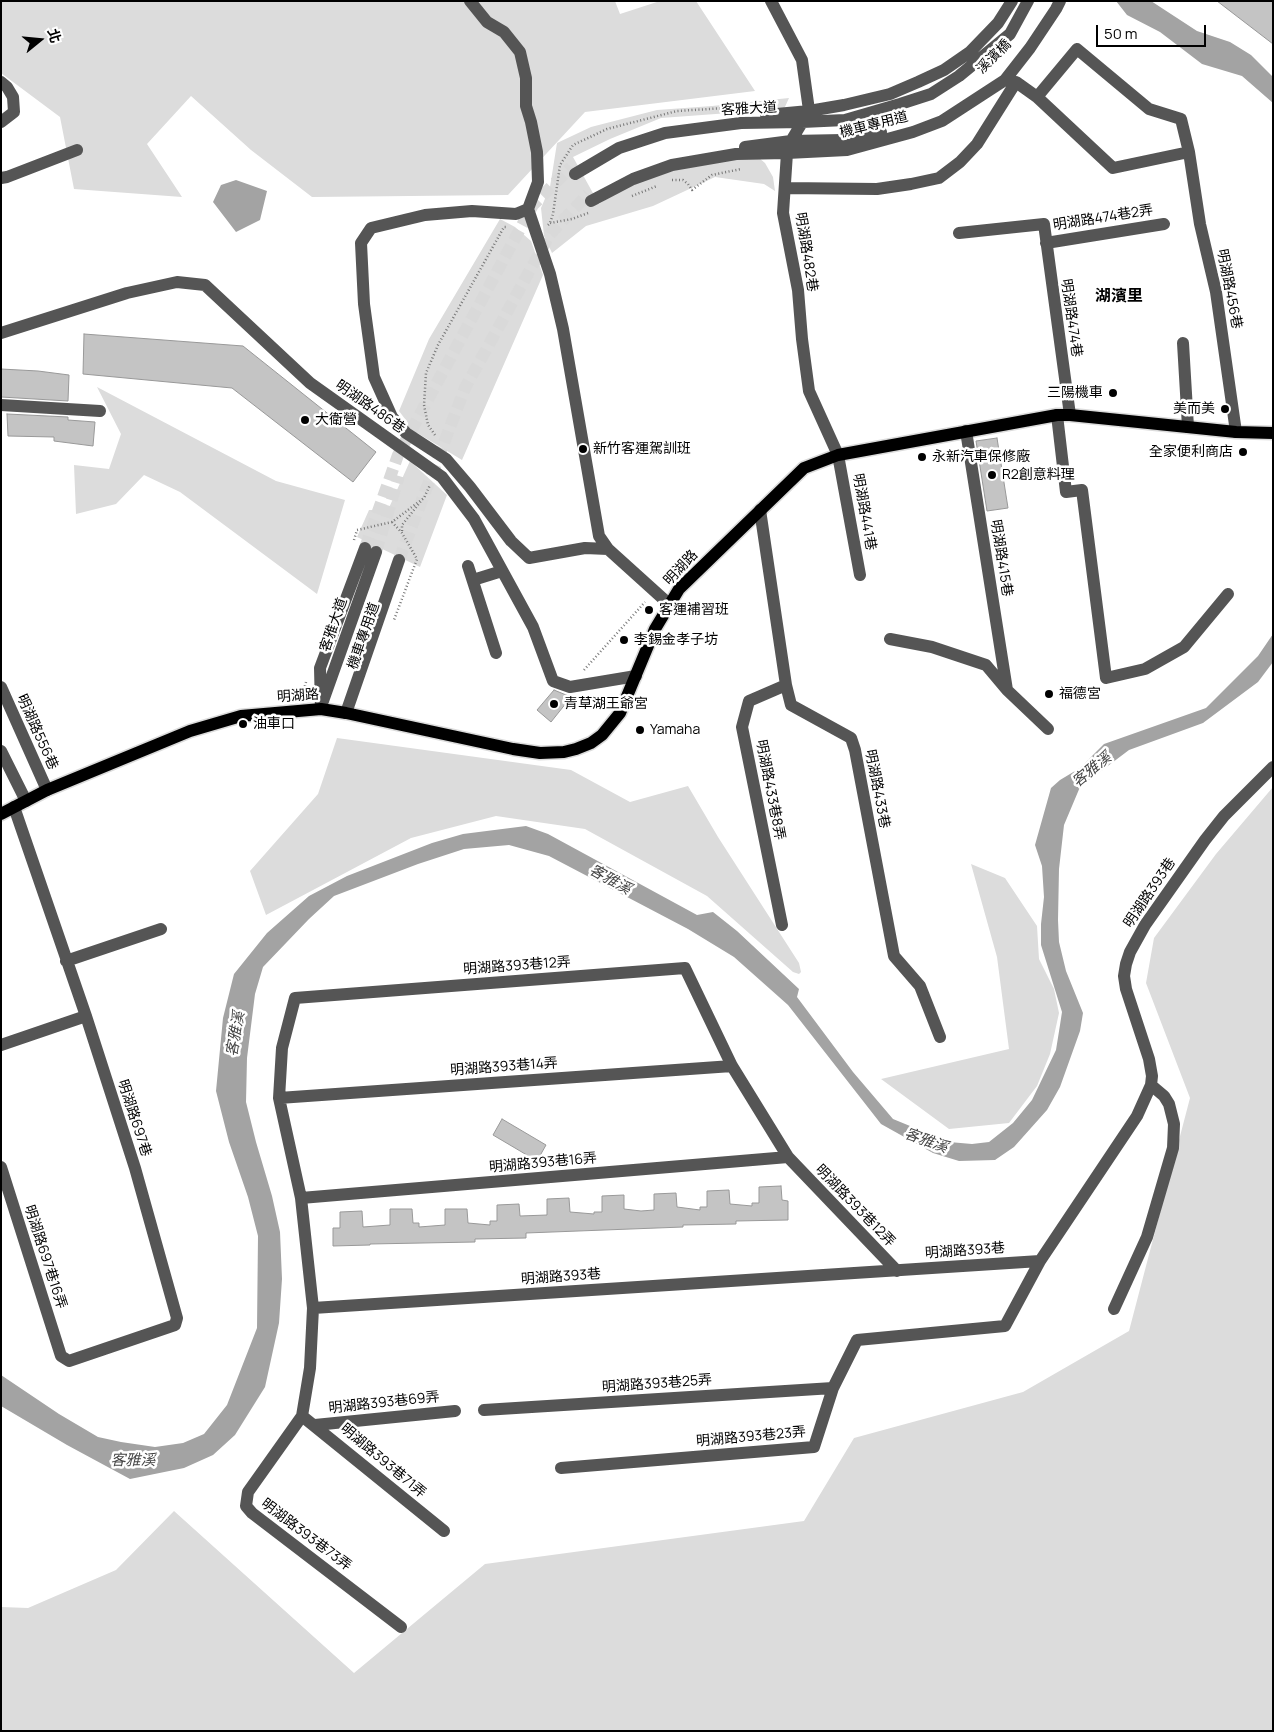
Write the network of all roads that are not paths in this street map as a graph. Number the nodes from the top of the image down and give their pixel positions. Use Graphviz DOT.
graph roads {
  1 [pos="470,1"];
  2 [pos="771,1"];
  3 [pos="1012,1"];
  4 [pos="1028,1"];
  5 [pos="1054,1"];
  6 [pos="1060,1"];
  7 [pos="1,82"];
  8 [pos="931,94"];
  9 [pos="1037,97"];
  10 [pos="806,117"];
  11 [pos="941,119"];
  12 [pos="1,122"];
  13 [pos="789,147"];
  14 [pos="77,150"];
  15 [pos="1189,152"];
  16 [pos="573,171"];
  17 [pos="1,178"];
  18 [pos="785,188"];
  19 [pos="589,203"];
  20 [pos="528,209"];
  21 [pos="1164,224"];
  22 [pos="959,233"];
  23 [pos="1046,243"];
  24 [pos="1,333"];
  25 [pos="1183,343"];
  26 [pos="1,405"];
  27 [pos="100,412"];
  28 [pos="1064,415"];
  29 [pos="1188,427"];
  30 [pos="966,431"];
  31 [pos="1236,432"];
  32 [pos="1273,433"];
  33 [pos="838,455"];
  34 [pos="760,510"];
  35 [pos="608,549"];
  36 [pos="370,550"];
  37 [pos="402,563"];
  38 [pos="468,566"];
  39 [pos="502,571"];
  40 [pos="860,575"];
  41 [pos="473,580"];
  42 [pos="1228,594"];
  43 [pos="670,605"];
  44 [pos="890,639"];
  45 [pos="496,653"];
  46 [pos="636,676"];
  47 [pos="786,686"];
  48 [pos="1,687"];
  49 [pos="1008,690"];
  50 [pos="321,709"];
  51 [pos="346,712"];
  52 [pos="1048,728"];
  53 [pos="1,751"];
  54 [pos="1273,767"];
  55 [pos="47,790"];
  56 [pos="26,800"];
  57 [pos="14,807"];
  58 [pos="1,814"];
  59 [pos="782,925"];
  60 [pos="162,929"];
  61 [pos="66,962"];
  62 [pos="86,1016"];
  63 [pos="940,1037"];
  64 [pos="1,1045"];
  65 [pos="732,1066"];
  66 [pos="1151,1085"];
  67 [pos="278,1098"];
  68 [pos="788,1157"];
  69 [pos="1,1167"];
  70 [pos="301,1198"];
  71 [pos="1040,1261"];
  72 [pos="896,1271"];
  73 [pos="313,1308"];
  74 [pos="1114,1309"];
  75 [pos="61,1356"];
  76 [pos="833,1388"];
  77 [pos="484,1410"];
  78 [pos="455,1411"];
  79 [pos="302,1416"];
  80 [pos="315,1425"];
  81 [pos="561,1468"];
  82 [pos="444,1531"];
  83 [pos="402,1627"];
  1 -- 20 [label="street"];
  2 -- 10 [label="street"];
  3 -- 10 [label="street, 機車專用道"];
  4 -- 8 [label="street, 溪濱橋"];
  5 -- 11 [label="street, 溪濱橋"];
  6 -- 11 [label="street"];
  7 -- 12 [label="street"];
  8 -- 10 [label="street, 客雅大道"];
  9 -- 15 [label="street"];
  9 -- 15 [label="street, 明湖路456巷"];
  9 -- 18 [label="street"];
  10 -- 13 [label="street, 明湖路482巷"];
  10 -- 16 [label="street, 客雅大道"];
  11 -- 13 [label="street"];
  13 -- 18 [label="street, 明湖路482巷"];
  13 -- 19 [label="street"];
  14 -- 17 [label="street"];
  15 -- 31 [label="street, 明湖路456巷"];
  18 -- 33 [label="street, 明湖路482巷"];
  20 -- 35 [label="street"];
  20 -- 35 [label="street"];
  21 -- 23 [label="street, 明湖路474巷2弄"];
  22 -- 23 [label="street, 明湖路474巷"];
  23 -- 28 [label="street, 明湖路474巷"];
  24 -- 39 [label="street, 明湖路486巷"];
  25 -- 29 [label="street"];
  26 -- 27 [label="street"];
  28 -- 29 [label="main road, 明湖路"];
  28 -- 30 [label="main road, 明湖路"];
  28 -- 42 [label="street, 明湖路474巷"];
  29 -- 31 [label="main road, 明湖路"];
  30 -- 33 [label="main road, 明湖路"];
  30 -- 49 [label="street, 明湖路415巷"];
  31 -- 32 [label="main road, 明湖路"];
  33 -- 34 [label="main road, 明湖路"];
  33 -- 40 [label="street, 明湖路441巷"];
  34 -- 43 [label="main road, 明湖路"];
  34 -- 47 [label="street, 明湖路433巷"];
  35 -- 43 [label="street"];
  36 -- 50 [label="street, 客雅大道"];
  37 -- 51 [label="street"];
  38 -- 41 [label="street"];
  39 -- 41 [label="street"];
  39 -- 46 [label="street, 明湖路486巷"];
  41 -- 45 [label="street"];
  43 -- 46 [label="main road, 明湖路"];
  44 -- 49 [label="street"];
  46 -- 51 [label="main road, 明湖路"];
  47 -- 59 [label="street, 明湖路433巷8弄"];
  47 -- 63 [label="street, 明湖路433巷"];
  48 -- 55 [label="street, 明湖路556巷"];
  49 -- 52 [label="street"];
  50 -- 51 [label="main road, 明湖路"];
  50 -- 55 [label="main road, 明湖路"];
  53 -- 56 [label="street"];
  54 -- 66 [label="street, 明湖路393巷"];
  55 -- 56 [label="main road, 明湖路"];
  56 -- 57 [label="main road, 明湖路"];
  57 -- 58 [label="main road, 明湖路"];
  57 -- 61 [label="street, 明湖路697巷"];
  60 -- 61 [label="street"];
  61 -- 62 [label="street, 明湖路697巷"];
  62 -- 64 [label="street"];
  62 -- 75 [label="street, 明湖路697巷"];
  65 -- 67 [label="street, 明湖路393巷14弄"];
  65 -- 67 [label="street, 明湖路393巷12弄"];
  65 -- 68 [label="street, 明湖路393巷12弄"];
  66 -- 71 [label="street, 明湖路393巷"];
  66 -- 74 [label="street"];
  67 -- 70 [label="street, 明湖路393巷12弄"];
  68 -- 70 [label="street, 明湖路393巷16弄"];
  68 -- 72 [label="street, 明湖路393巷12弄"];
  69 -- 75 [label="street, 明湖路697巷16弄"];
  70 -- 73 [label="street, 明湖路393巷12弄"];
  71 -- 72 [label="street, 明湖路393巷"];
  71 -- 76 [label="street, 明湖路393巷23弄"];
  72 -- 73 [label="street, 明湖路393巷"];
  73 -- 79 [label="street, 明湖路393巷73弄"];
  76 -- 77 [label="street, 明湖路393巷25弄"];
  76 -- 81 [label="street, 明湖路393巷23弄"];
  78 -- 80 [label="street, 明湖路393巷69弄"];
  79 -- 80 [label="street, 明湖路393巷71弄"];
  79 -- 83 [label="street, 明湖路393巷73弄"];
  80 -- 82 [label="street, 明湖路393巷71弄"];
}
